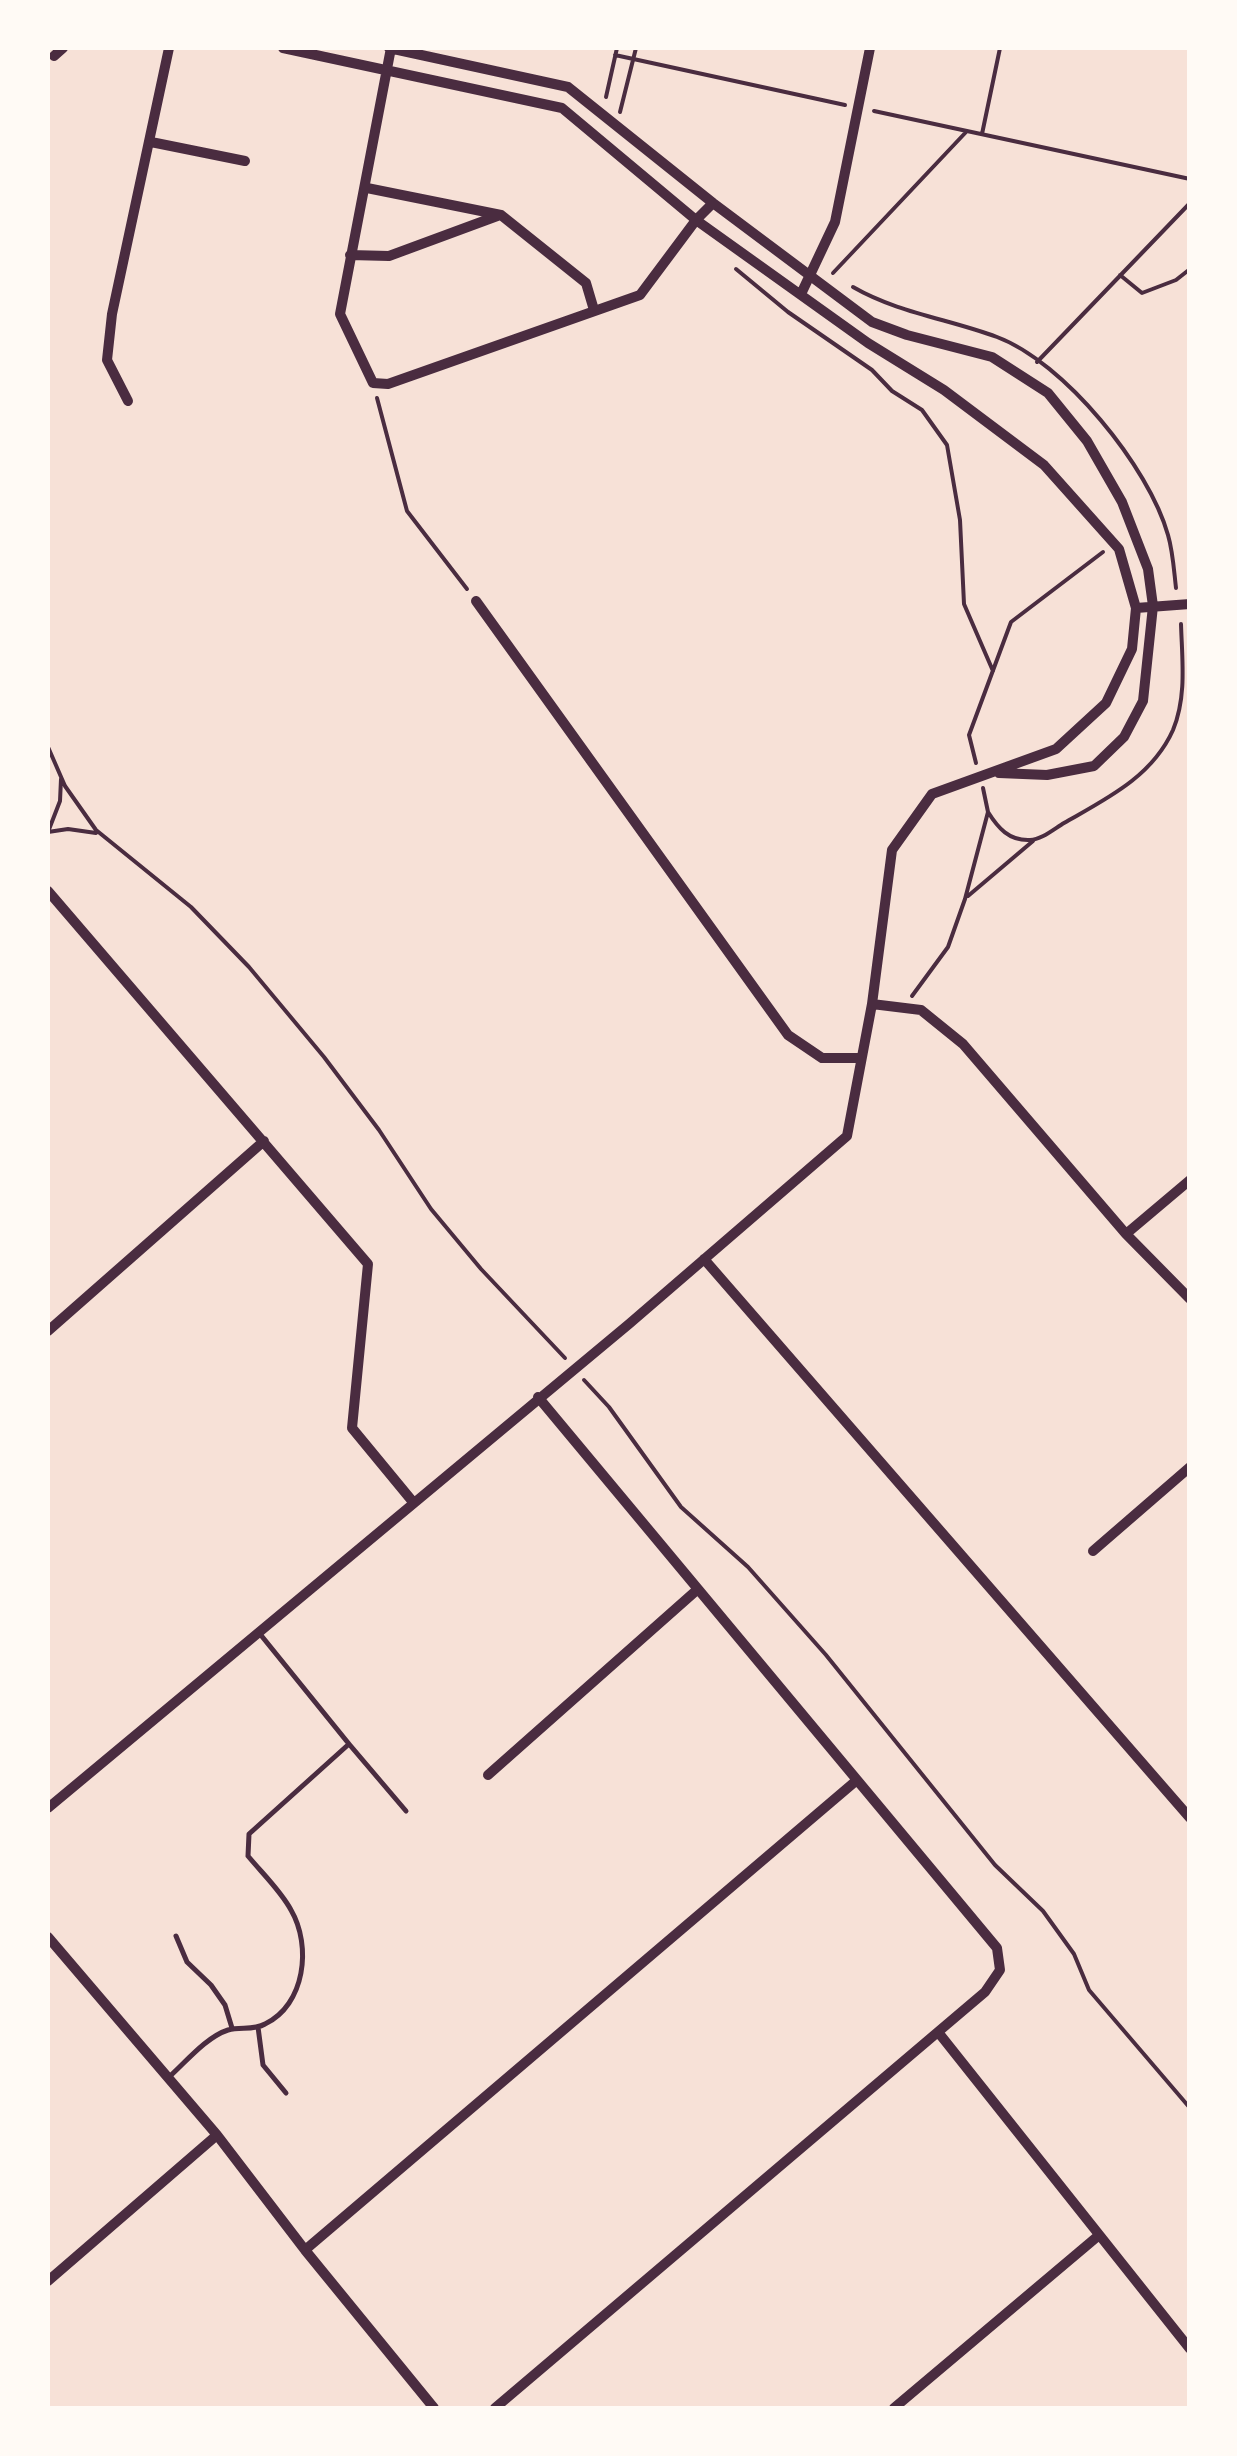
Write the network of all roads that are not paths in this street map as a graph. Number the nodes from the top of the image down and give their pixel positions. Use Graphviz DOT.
graph roads {
  1 [pos="169,48"];
  2 [pos="282,48"];
  3 [pos="390,48"];
  4 [pos="870,48"];
  5 [pos="406,49"];
  6 [pos="388,70"];
  7 [pos="402,72"];
  8 [pos="151,142"];
  9 [pos="245,160"];
  10 [pos="367,188"];
  11 [pos="713,203"];
  12 [pos="501,215"];
  13 [pos="696,220"];
  14 [pos="350,255"];
  15 [pos="808,276"];
  16 [pos="801,294"];
  17 [pos="594,310"];
  18 [pos="128,401"];
  19 [pos="476,601"];
  20 [pos="1190,604"];
  21 [pos="1153,606"];
  22 [pos="1136,608"];
  23 [pos="990,773"];
  24 [pos="48,890"];
  25 [pos="872,1004"];
  26 [pos="861,1058"];
  27 [pos="264,1141"];
  28 [pos="1190,1180"];
  29 [pos="1126,1234"];
  30 [pos="704,1259"];
  31 [pos="1190,1299"];
  32 [pos="48,1331"];
  33 [pos="538,1398"];
  34 [pos="1190,1467"];
  35 [pos="413,1502"];
  36 [pos="1093,1551"];
  37 [pos="698,1589"];
  38 [pos="258,1632"];
  39 [pos="348,1744"];
  40 [pos="488,1775"];
  41 [pos="858,1780"];
  42 [pos="48,1808"];
  43 [pos="406,1810"];
  44 [pos="1189,1815"];
  45 [pos="176,1936"];
  46 [pos="48,1937"];
  47 [pos="258,2027"];
  48 [pos="232,2028"];
  49 [pos="938,2032"];
  50 [pos="168,2078"];
  51 [pos="286,2093"];
  52 [pos="216,2135"];
  53 [pos="1098,2236"];
  54 [pos="305,2250"];
  55 [pos="48,2281"];
  56 [pos="1190,2349"];
  57 [pos="434,2408"];
  58 [pos="495,2408"];
  59 [pos="894,2408"];
  1 -- 8 [label="street"];
  2 -- 6 [label="street"];
  3 -- 5 [label="street"];
  3 -- 6 [label="street"];
  4 -- 15 [label="street"];
  5 -- 7 [label="street"];
  5 -- 11 [label="street"];
  6 -- 7 [label="street"];
  6 -- 10 [label="street"];
  7 -- 13 [label="street"];
  8 -- 9 [label="street"];
  8 -- 18 [label="street"];
  10 -- 12 [label="street"];
  10 -- 14 [label="street"];
  11 -- 13 [label="street"];
  11 -- 15 [label="street"];
  12 -- 14 [label="street"];
  12 -- 17 [label="street"];
  13 -- 16 [label="street"];
  13 -- 17 [label="street"];
  14 -- 17 [label="street"];
  15 -- 16 [label="street"];
  15 -- 21 [label="street"];
  16 -- 22 [label="street"];
  19 -- 26 [label="street"];
  20 -- 21 [label="street"];
  21 -- 22 [label="street"];
  21 -- 23 [label="street"];
  22 -- 23 [label="street"];
  23 -- 25 [label="street"];
  24 -- 27 [label="street"];
  25 -- 26 [label="street"];
  25 -- 29 [label="street"];
  26 -- 30 [label="street"];
  27 -- 32 [label="street"];
  27 -- 35 [label="street"];
  28 -- 29 [label="street"];
  29 -- 31 [label="street"];
  30 -- 33 [label="street"];
  30 -- 44 [label="street"];
  33 -- 35 [label="street"];
  33 -- 37 [label="street"];
  34 -- 36 [label="street"];
  35 -- 38 [label="street"];
  37 -- 40 [label="street"];
  37 -- 41 [label="street"];
  38 -- 39 [label="lane"];
  38 -- 42 [label="street"];
  39 -- 43 [label="lane"];
  39 -- 47 [label="lane"];
  41 -- 49 [label="street"];
  41 -- 54 [label="street"];
  45 -- 48 [label="lane"];
  46 -- 50 [label="street"];
  47 -- 48 [label="lane"];
  47 -- 51 [label="lane"];
  48 -- 50 [label="lane"];
  49 -- 53 [label="street"];
  49 -- 58 [label="street"];
  50 -- 52 [label="street"];
  52 -- 54 [label="street"];
  52 -- 55 [label="street"];
  53 -- 56 [label="street"];
  53 -- 59 [label="street"];
  54 -- 57 [label="street"];
}
